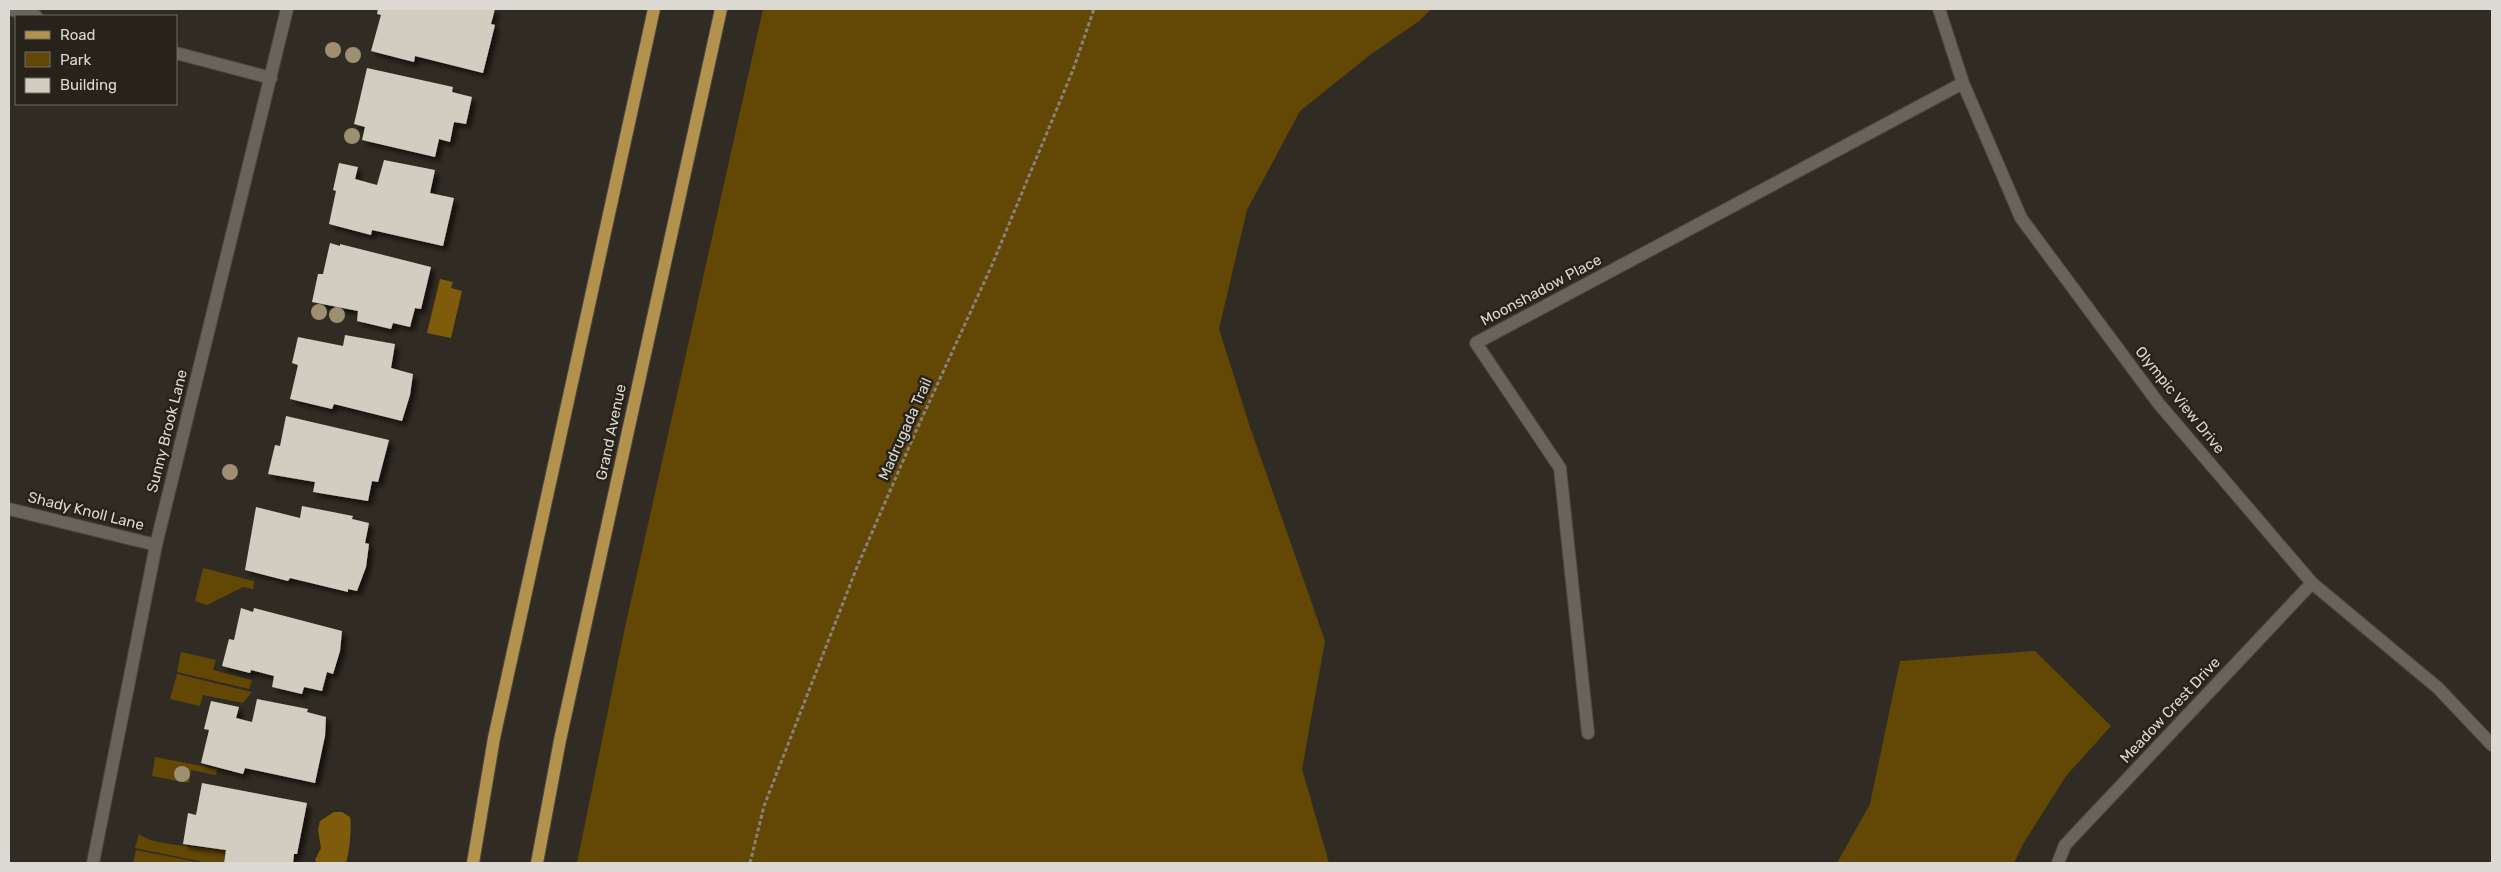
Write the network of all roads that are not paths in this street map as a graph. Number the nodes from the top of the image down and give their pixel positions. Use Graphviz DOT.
graph roads {
  1 [pos="9,9"];
  2 [pos="287,9"];
  3 [pos="654,9"];
  4 [pos="721,9"];
  5 [pos="1938,9"];
  6 [pos="32,15"];
  7 [pos="178,54"];
  8 [pos="271,78"];
  9 [pos="1963,83"];
  10 [pos="9,509"];
  11 [pos="156,545"];
  12 [pos="2312,583"];
  13 [pos="1588,734"];
  14 [pos="2492,745"];
  15 [pos="93,863"];
  16 [pos="473,863"];
  17 [pos="537,863"];
  18 [pos="2058,863"];
  1 -- 6 [label="street"];
  2 -- 8 [label="street, Sunny Brook Lane"];
  3 -- 16 [label="main road"];
  4 -- 17 [label="main road, Grand Avenue"];
  5 -- 9 [label="street, Olympic View Drive"];
  7 -- 8 [label="street"];
  8 -- 11 [label="street, Sunny Brook Lane"];
  9 -- 12 [label="street, Olympic View Drive"];
  9 -- 13 [label="street, Moonshadow Place"];
  10 -- 11 [label="street, Shady Knoll Lane"];
  11 -- 15 [label="street, Sunny Brook Lane"];
  12 -- 14 [label="street, Olympic View Drive"];
  12 -- 18 [label="street, Meadow Crest Drive"];
}
